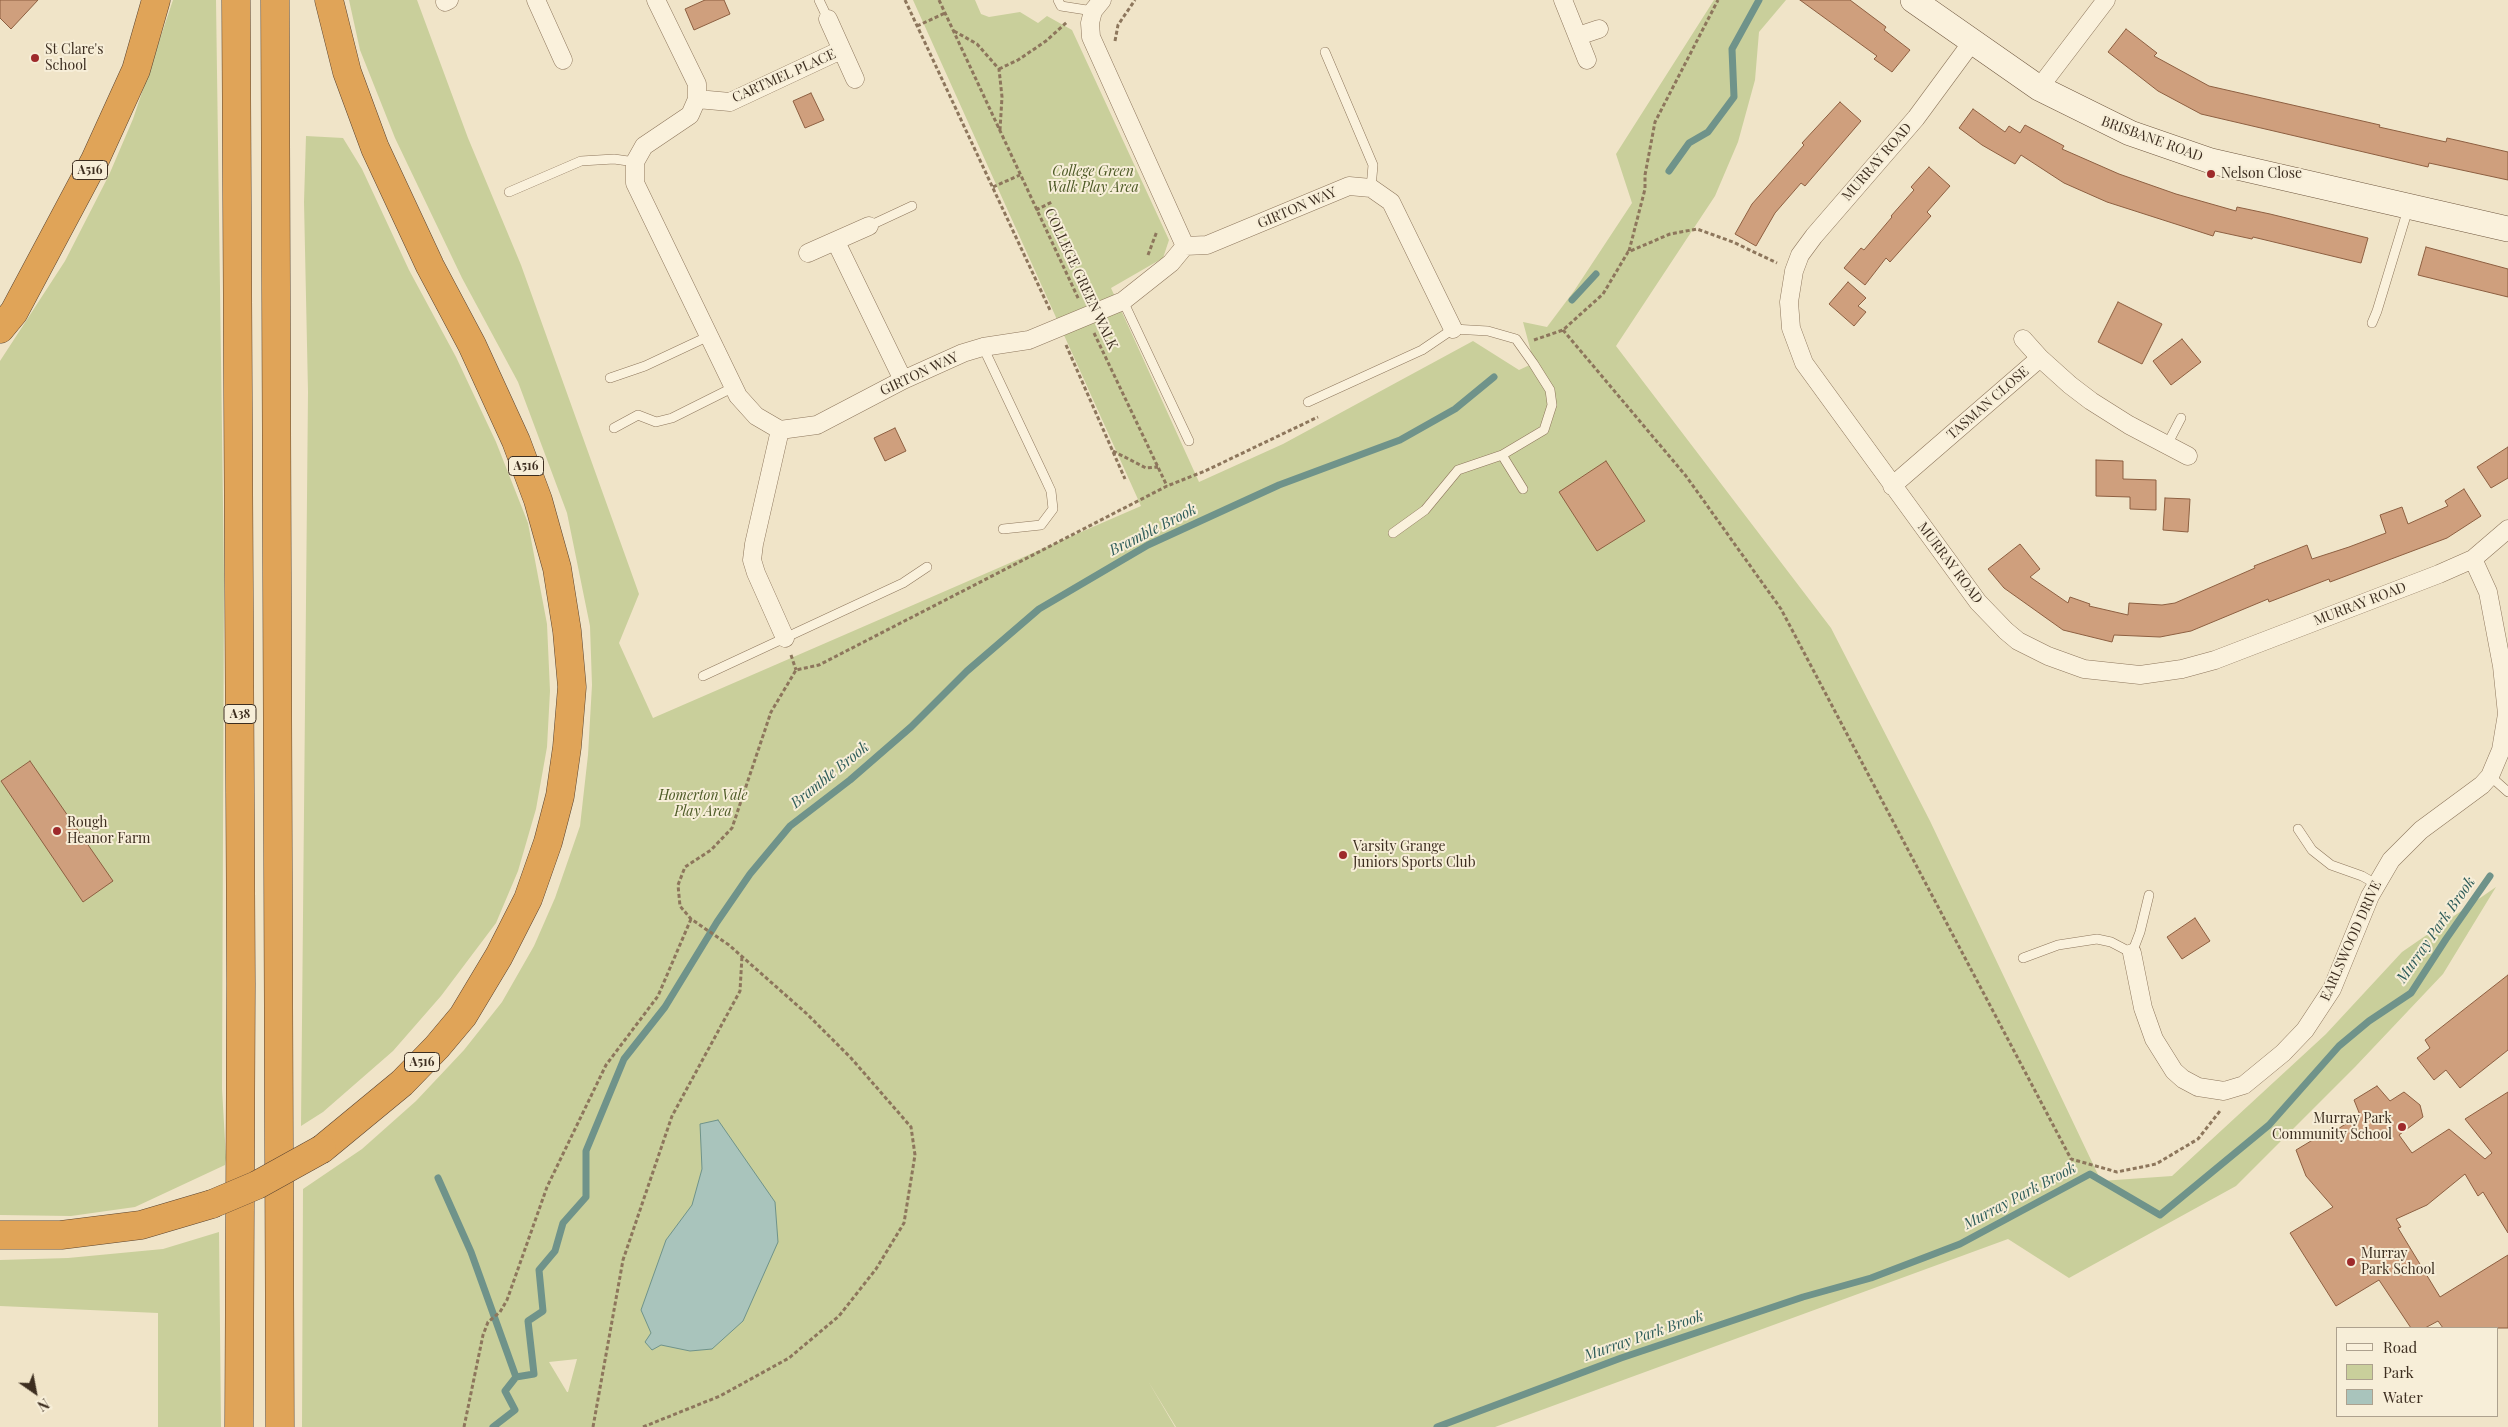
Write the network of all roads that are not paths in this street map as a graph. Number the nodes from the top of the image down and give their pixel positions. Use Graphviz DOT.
graph roads {
  1 [pos="156,0"];
  2 [pos="236,0"];
  3 [pos="275,0"];
  4 [pos="328,0"];
  5 [pos="536,0"];
  6 [pos="656,0"];
  7 [pos="819,0"];
  8 [pos="1058,0"];
  9 [pos="1563,0"];
  10 [pos="1913,0"];
  11 [pos="2106,0"];
  12 [pos="1095,11"];
  13 [pos="828,19"];
  14 [pos="1599,29"];
  15 [pos="1578,36"];
  16 [pos="1972,42"];
  17 [pos="841,50"];
  18 [pos="1325,52"];
  19 [pos="563,60"];
  20 [pos="1587,60"];
  21 [pos="855,78"];
  22 [pos="2039,88"];
  23 [pos="697,100"];
  24 [pos="635,162"];
  25 [pos="1370,188"];
  26 [pos="509,192"];
  27 [pos="912,206"];
  28 [pos="2409,206"];
  29 [pos="869,226"];
  30 [pos="2508,229"];
  31 [pos="836,242"];
  32 [pos="1185,246"];
  33 [pos="808,253"];
  34 [pos="1129,296"];
  35 [pos="2372,322"];
  36 [pos="0,329"];
  37 [pos="1452,329"];
  38 [pos="709,336"];
  39 [pos="2023,338"];
  40 [pos="983,347"];
  41 [pos="2040,358"];
  42 [pos="610,378"];
  43 [pos="903,380"];
  44 [pos="734,388"];
  45 [pos="1308,402"];
  46 [pos="2182,418"];
  47 [pos="614,428"];
  48 [pos="780,430"];
  49 [pos="1189,441"];
  50 [pos="2167,445"];
  51 [pos="1502,455"];
  52 [pos="2188,456"];
  53 [pos="1892,486"];
  54 [pos="1523,489"];
  55 [pos="1003,529"];
  56 [pos="2508,529"];
  57 [pos="1393,533"];
  58 [pos="2473,559"];
  59 [pos="927,567"];
  60 [pos="785,638"];
  61 [pos="702,676"];
  62 [pos="2490,776"];
  63 [pos="2508,792"];
  64 [pos="2298,829"];
  65 [pos="2376,884"];
  66 [pos="2149,895"];
  67 [pos="2132,953"];
  68 [pos="2023,958"];
  69 [pos="0,1235"];
  70 [pos="239,1427"];
  71 [pos="280,1427"];
  1 -- 36 [label="highway, A516"];
  2 -- 70 [label="highway, A38"];
  3 -- 71 [label="highway"];
  4 -- 69 [label="highway, A516, bridge"];
  5 -- 19 [label="street"];
  6 -- 23 [label="street"];
  7 -- 13 [label="lane"];
  8 -- 12 [label="lane"];
  9 -- 15 [label="street"];
  10 -- 16 [label="street, BRISBANE ROAD"];
  11 -- 22 [label="street"];
  12 -- 32 [label="street"];
  13 -- 17 [label="street"];
  14 -- 15 [label="street"];
  15 -- 20 [label="street"];
  16 -- 22 [label="street, BRISBANE ROAD"];
  16 -- 53 [label="street, MURRAY ROAD"];
  17 -- 21 [label="street"];
  17 -- 23 [label="street, CARTMEL PLACE"];
  18 -- 25 [label="lane"];
  22 -- 28 [label="street, BRISBANE ROAD"];
  23 -- 24 [label="street"];
  24 -- 26 [label="lane"];
  24 -- 38 [label="street"];
  25 -- 32 [label="street, GIRTON WAY"];
  25 -- 37 [label="street"];
  27 -- 29 [label="lane"];
  28 -- 30 [label="street, BRISBANE ROAD"];
  28 -- 35 [label="lane"];
  29 -- 31 [label="street"];
  31 -- 33 [label="street"];
  31 -- 43 [label="street"];
  32 -- 34 [label="street, GIRTON WAY"];
  34 -- 40 [label="street, GIRTON WAY"];
  34 -- 49 [label="lane"];
  37 -- 45 [label="lane"];
  37 -- 51 [label="lane"];
  38 -- 42 [label="lane"];
  38 -- 44 [label="street"];
  39 -- 41 [label="street"];
  40 -- 43 [label="street, GIRTON WAY"];
  40 -- 55 [label="lane"];
  41 -- 50 [label="street, TASMAN CLOSE"];
  41 -- 53 [label="street, TASMAN CLOSE"];
  43 -- 48 [label="street, GIRTON WAY"];
  44 -- 47 [label="lane"];
  44 -- 48 [label="street"];
  46 -- 50 [label="lane"];
  48 -- 60 [label="street"];
  50 -- 52 [label="street, TASMAN CLOSE"];
  51 -- 54 [label="lane"];
  51 -- 57 [label="lane"];
  53 -- 58 [label="street, MURRAY ROAD"];
  56 -- 58 [label="street, MURRAY ROAD"];
  58 -- 62 [label="street, EARLSWOOD DRIVE"];
  59 -- 60 [label="lane"];
  60 -- 61 [label="lane"];
  62 -- 63 [label="lane"];
  62 -- 65 [label="street, EARLSWOOD DRIVE"];
  64 -- 65 [label="lane"];
  65 -- 67 [label="street, EARLSWOOD DRIVE"];
  66 -- 67 [label="lane"];
  67 -- 68 [label="lane"];
}
